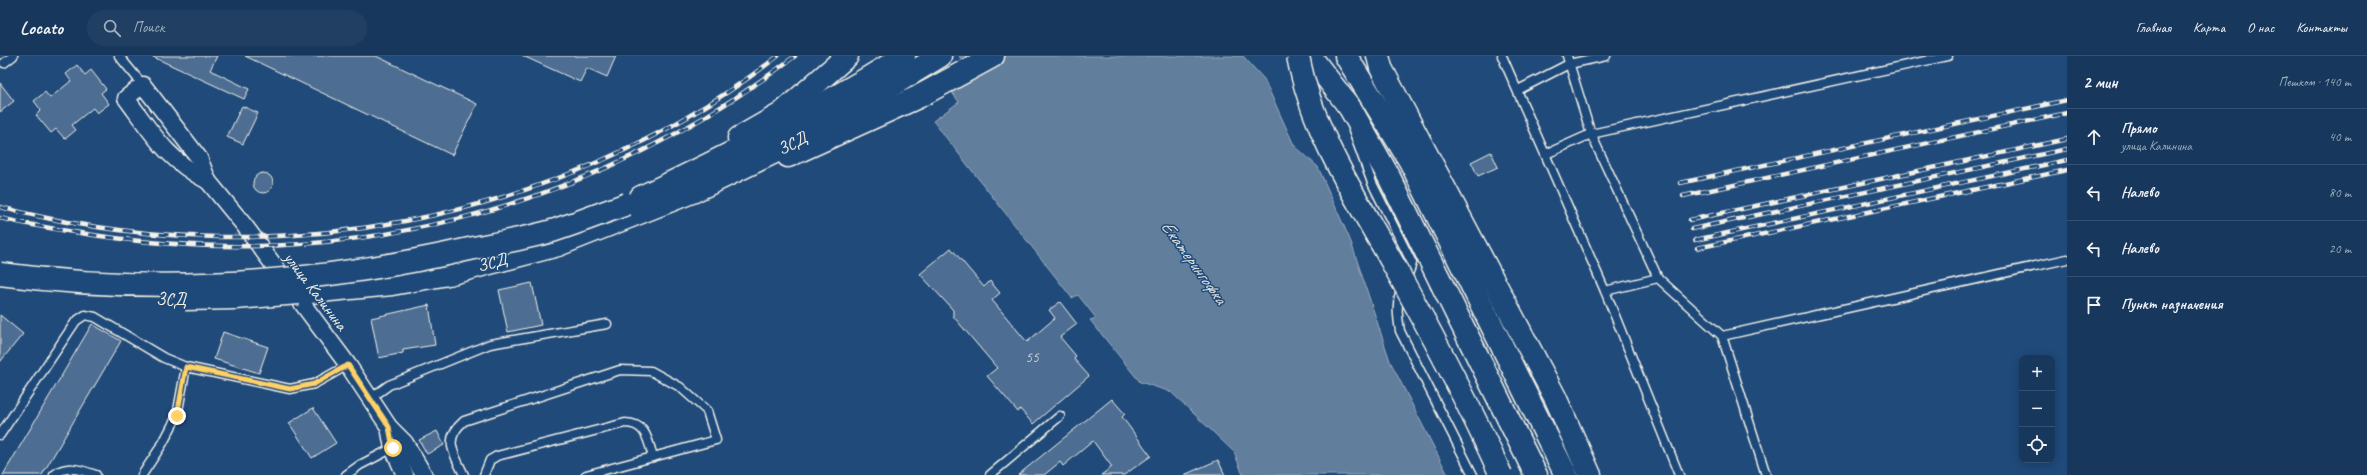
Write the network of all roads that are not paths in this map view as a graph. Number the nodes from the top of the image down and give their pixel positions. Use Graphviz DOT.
graph roads {
  1 [pos="13,56"];
  2 [pos="119,56"];
  3 [pos="847,56"];
  4 [pos="904,56"];
  5 [pos="940,56"];
  6 [pos="993,56"];
  7 [pos="1298,56"];
  8 [pos="1310,56"];
  9 [pos="1346,56"];
  10 [pos="1378,56"];
  11 [pos="1502,56"];
  12 [pos="1606,56"];
  13 [pos="1948,56"];
  14 [pos="1568,60"];
  15 [pos="4,63"];
  16 [pos="143,85"];
  17 [pos="1518,90"];
  18 [pos="1591,134"];
  19 [pos="1546,154"];
  20 [pos="208,181"];
  21 [pos="692,192"];
  22 [pos="627,204"];
  23 [pos="2067,259"];
  24 [pos="0,274"];
  25 [pos="1658,278"];
  26 [pos="0,289"];
  27 [pos="1605,291"];
  28 [pos="606,324"];
  29 [pos="1722,336"];
  30 [pos="348,365"];
  31 [pos="186,367"];
  32 [pos="371,398"];
  33 [pos="1060,416"];
  34 [pos="389,427"];
  35 [pos="0,435"];
  36 [pos="393,448"];
  37 [pos="653,457"];
  38 [pos="54,475"];
  39 [pos="96,475"];
  40 [pos="142,475"];
  41 [pos="346,475"];
  42 [pos="405,475"];
  43 [pos="424,475"];
  44 [pos="464,475"];
  45 [pos="484,475"];
  46 [pos="586,475"];
  47 [pos="990,475"];
  48 [pos="1473,475"];
  49 [pos="1502,475"];
  50 [pos="1536,475"];
  51 [pos="1566,475"];
  52 [pos="1590,475"];
  53 [pos="1680,475"];
  54 [pos="1766,475"];
  1 -- 15 [label="lane"];
  2 -- 16 [label="lane"];
  3 -- 22 [label="main road"];
  4 -- 22 [label="main road, ЗСД"];
  5 -- 21 [label="main road, ЗСД"];
  6 -- 21 [label="main road"];
  7 -- 48 [label="lane"];
  7 -- 49 [label="main road, bridge"];
  8 -- 50 [label="main road"];
  9 -- 51 [label="main road"];
  10 -- 52 [label="main road"];
  11 -- 17 [label="lane"];
  12 -- 14 [label="lane"];
  13 -- 18 [label="lane"];
  14 -- 17 [label="lane"];
  14 -- 18 [label="lane"];
  16 -- 20 [label="street, улица Калинина"];
  16 -- 20 [label="street, улица Калинина"];
  17 -- 19 [label="lane"];
  18 -- 19 [label="lane"];
  18 -- 25 [label="lane"];
  19 -- 27 [label="lane"];
  20 -- 30 [label="street, улица Калинина"];
  21 -- 26 [label="main road, ЗСД, bridge"];
  22 -- 24 [label="main road, ЗСД, bridge"];
  23 -- 29 [label="lane"];
  25 -- 27 [label="lane"];
  25 -- 29 [label="lane"];
  27 -- 53 [label="lane"];
  28 -- 32 [label="lane"];
  29 -- 54 [label="lane"];
  30 -- 31 [label="lane"];
  30 -- 32 [label="street, улица Калинина"];
  31 -- 35 [label="lane"];
  31 -- 40 [label="lane"];
  32 -- 34 [label="street, улица Калинина"];
  33 -- 47 [label="lane"];
  34 -- 36 [label="street, улица Калинина"];
  34 -- 43 [label="street, улица Калинина"];
  36 -- 41 [label="lane"];
  36 -- 42 [label="street, улица Калинина"];
  37 -- 44 [label="lane"];
  37 -- 45 [label="lane"];
  37 -- 46 [label="lane"];
  38 -- 39 [label="lane"];
}
